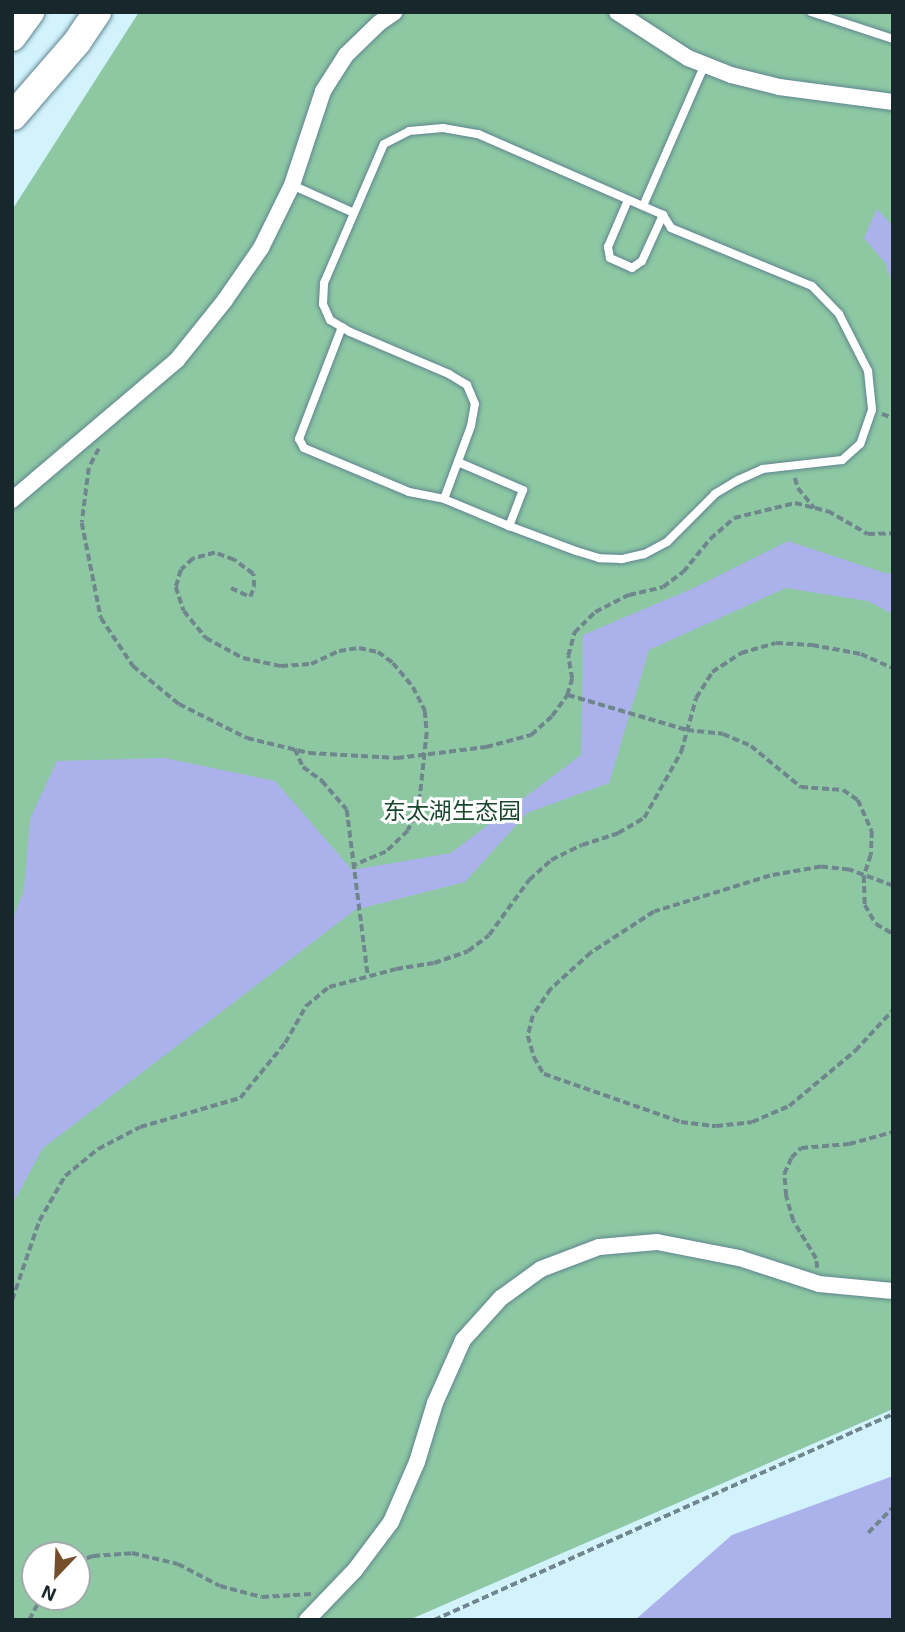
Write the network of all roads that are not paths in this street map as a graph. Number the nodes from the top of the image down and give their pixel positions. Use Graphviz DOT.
graph roads {
  1 [pos="30,12"];
  2 [pos="82,12"];
  3 [pos="97,12"];
  4 [pos="395,12"];
  5 [pos="617,12"];
  6 [pos="811,12"];
  7 [pos="12,37"];
  8 [pos="893,39"];
  9 [pos="705,64"];
  10 [pos="893,103"];
  11 [pos="12,116"];
  12 [pos="292,185"];
  13 [pos="628,200"];
  14 [pos="643,206"];
  15 [pos="354,213"];
  16 [pos="663,215"];
  17 [pos="342,327"];
  18 [pos="457,462"];
  19 [pos="443,499"];
  20 [pos="12,500"];
  21 [pos="509,526"];
  22 [pos="893,1291"];
  23 [pos="307,1620"];
  1 -- 7 [label="highway"];
  2 -- 11 [label="highway"];
  3 -- 11 [label="highway"];
  4 -- 12 [label="street"];
  5 -- 9 [label="street"];
  6 -- 8 [label="lane"];
  9 -- 10 [label="street"];
  9 -- 14 [label="lane"];
  12 -- 15 [label="lane"];
  12 -- 20 [label="street"];
  13 -- 14 [label="lane"];
  13 -- 15 [label="lane"];
  13 -- 16 [label="lane"];
  14 -- 16 [label="lane"];
  15 -- 17 [label="lane"];
  16 -- 21 [label="lane"];
  17 -- 18 [label="lane"];
  17 -- 19 [label="lane"];
  18 -- 19 [label="lane"];
  18 -- 21 [label="lane"];
  19 -- 21 [label="lane"];
  22 -- 23 [label="street"];
}
